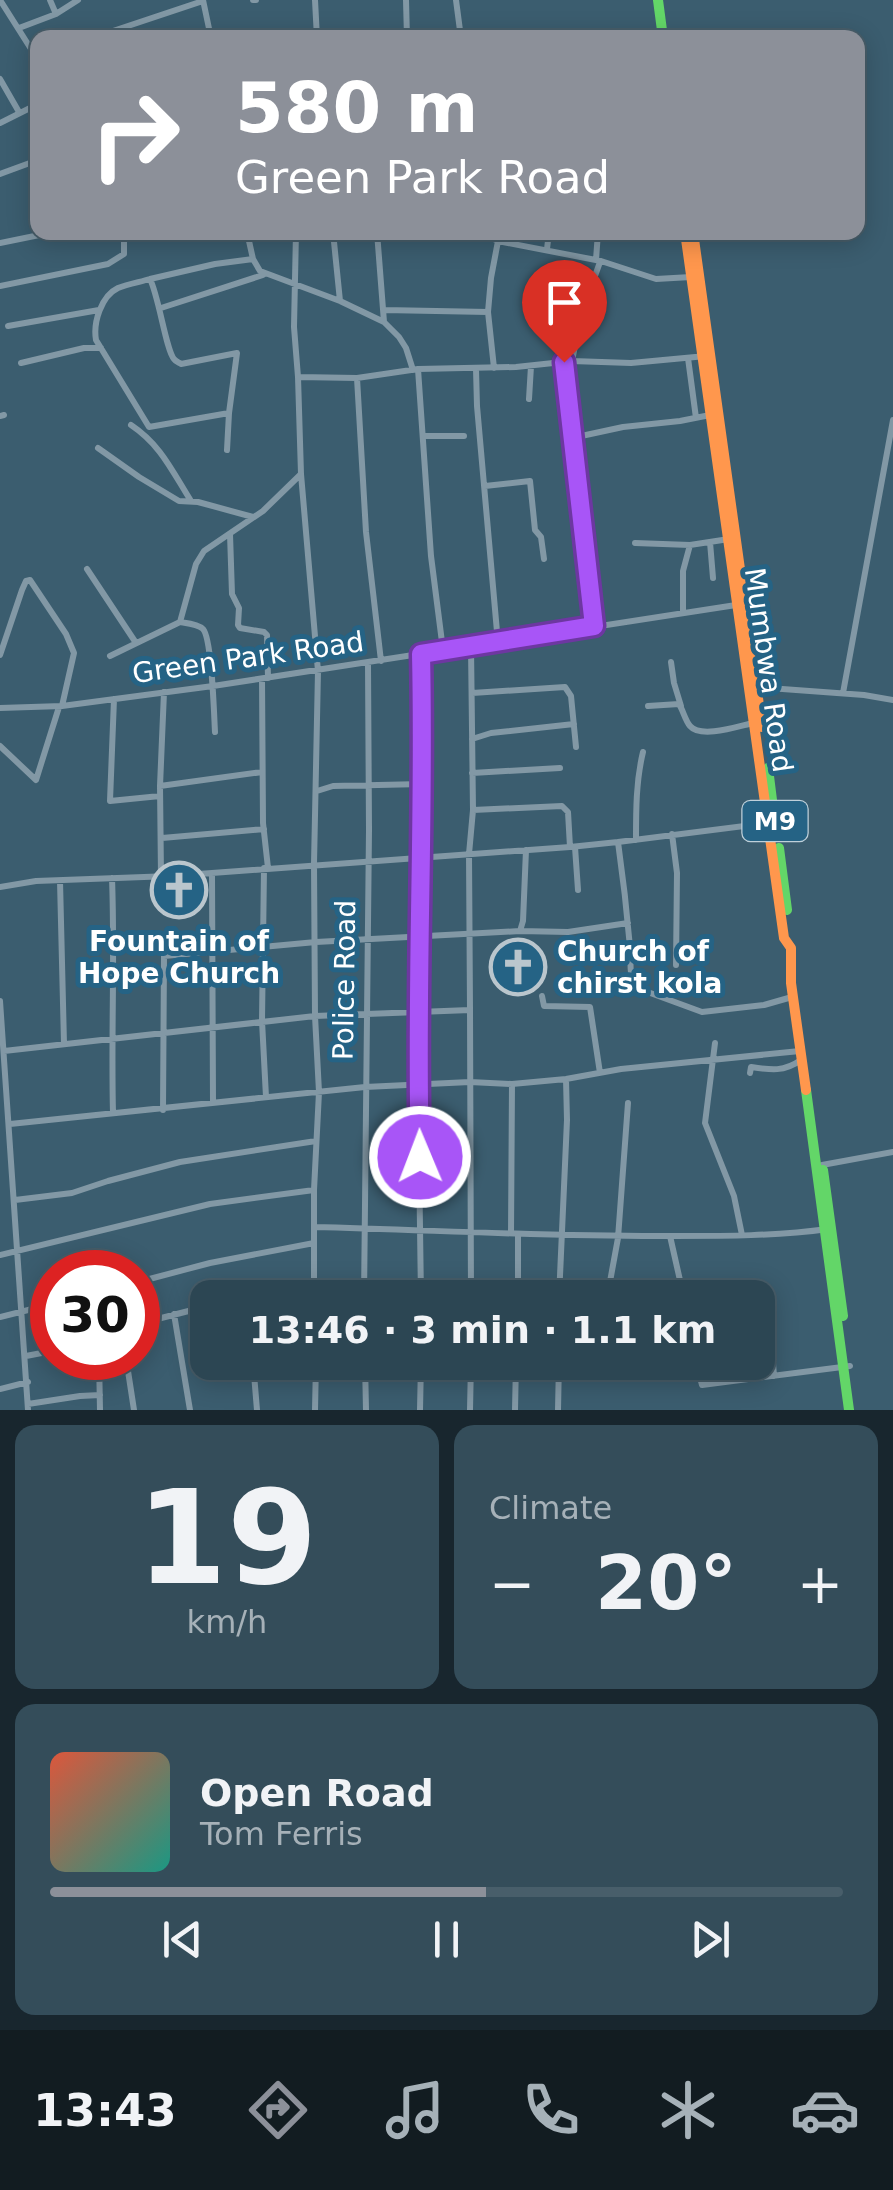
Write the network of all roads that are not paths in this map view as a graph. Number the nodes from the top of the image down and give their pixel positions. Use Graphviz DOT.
graph roads {
  1 [pos="0,0"];
  2 [pos="50,0"];
  3 [pos="78,0"];
  4 [pos="314,0"];
  5 [pos="406,0"];
  6 [pos="456,0"];
  7 [pos="658,0"];
  8 [pos="203,1"];
  9 [pos="56,14"];
  10 [pos="19,28"];
  11 [pos="116,30"];
  12 [pos="209,30"];
  13 [pos="316,30"];
  14 [pos="407,30"];
  15 [pos="461,30"];
  16 [pos="662,30"];
  17 [pos="30,47"];
  18 [pos="0,79"];
  19 [pos="30,108"];
  20 [pos="20,112"];
  21 [pos="0,123"];
  22 [pos="30,163"];
  23 [pos="0,174"];
  24 [pos="30,237"];
  25 [pos="125,240"];
  26 [pos="249,240"];
  27 [pos="296,240"];
  28 [pos="334,240"];
  29 [pos="379,240"];
  30 [pos="548,240"];
  31 [pos="598,240"];
  32 [pos="687,240"];
  33 [pos="694,240"];
  34 [pos="498,241"];
  35 [pos="0,243"];
  36 [pos="547,249"];
  37 [pos="253,259"];
  38 [pos="598,260"];
  39 [pos="264,274"];
  40 [pos="692,277"];
  41 [pos="150,279"];
  42 [pos="296,284"];
  43 [pos="0,286"];
  44 [pos="340,301"];
  45 [pos="160,308"];
  46 [pos="99,310"];
  47 [pos="384,310"];
  48 [pos="488,312"];
  49 [pos="384,322"];
  50 [pos="8,326"];
  51 [pos="101,348"];
  52 [pos="707,356"];
  53 [pos="688,358"];
  54 [pos="568,361"];
  55 [pos="21,362"];
  56 [pos="532,366"];
  57 [pos="494,368"];
  58 [pos="476,369"];
  59 [pos="415,370"];
  60 [pos="298,377"];
  61 [pos="356,378"];
  62 [pos="529,399"];
  63 [pos="229,413"];
  64 [pos="712,415"];
  65 [pos="696,418"];
  66 [pos="893,420"];
  67 [pos="131,425"];
  68 [pos="150,427"];
  69 [pos="424,436"];
  70 [pos="464,436"];
  71 [pos="572,438"];
  72 [pos="98,448"];
  73 [pos="227,450"];
  74 [pos="175,469"];
  75 [pos="300,474"];
  76 [pos="485,486"];
  77 [pos="192,502"];
  78 [pos="254,517"];
  79 [pos="230,534"];
  80 [pos="732,538"];
  81 [pos="710,542"];
  82 [pos="635,544"];
  83 [pos="690,545"];
  84 [pos="544,558"];
  85 [pos="88,569"];
  86 [pos="712,578"];
  87 [pos="738,605"];
  88 [pos="683,612"];
  89 [pos="180,622"];
  90 [pos="594,626"];
  91 [pos="136,643"];
  92 [pos="498,643"];
  93 [pos="471,646"];
  94 [pos="443,650"];
  95 [pos="421,654"];
  96 [pos="0,655"];
  97 [pos="110,656"];
  98 [pos="381,661"];
  99 [pos="671,662"];
  100 [pos="368,663"];
  101 [pos="318,671"];
  102 [pos="265,678"];
  103 [pos="213,686"];
  104 [pos="753,688"];
  105 [pos="164,692"];
  106 [pos="472,693"];
  107 [pos="843,693"];
  108 [pos="114,699"];
  109 [pos="893,700"];
  110 [pos="60,706"];
  111 [pos="648,706"];
  112 [pos="682,707"];
  113 [pos="0,708"];
  114 [pos="754,722"];
  115 [pos="574,724"];
  116 [pos="215,732"];
  117 [pos="472,739"];
  118 [pos="0,746"];
  119 [pos="576,747"];
  120 [pos="643,752"];
  121 [pos="762,753"];
  122 [pos="560,768"];
  123 [pos="262,772"];
  124 [pos="472,773"];
  125 [pos="369,784"];
  126 [pos="423,784"];
  127 [pos="160,786"];
  128 [pos="317,791"];
  129 [pos="160,796"];
  130 [pos="473,810"];
  131 [pos="768,823"];
  132 [pos="264,828"];
  133 [pos="672,834"];
  134 [pos="162,838"];
  135 [pos="636,840"];
  136 [pos="618,842"];
  137 [pos="573,847"];
  138 [pos="526,850"];
  139 [pos="469,854"];
  140 [pos="422,858"];
  141 [pos="368,860"];
  142 [pos="314,864"];
  143 [pos="266,868"];
  144 [pos="212,873"];
  145 [pos="161,876"];
  146 [pos="112,878"];
  147 [pos="60,881"];
  148 [pos="0,887"];
  149 [pos="578,890"];
  150 [pos="628,923"];
  151 [pos="520,930"];
  152 [pos="470,934"];
  153 [pos="420,938"];
  154 [pos="367,941"];
  155 [pos="316,942"];
  156 [pos="264,948"];
  157 [pos="214,951"];
  158 [pos="676,965"];
  159 [pos="542,996"];
  160 [pos="792,997"];
  161 [pos="0,1001"];
  162 [pos="470,1010"];
  163 [pos="420,1012"];
  164 [pos="366,1014"];
  165 [pos="315,1016"];
  166 [pos="262,1021"];
  167 [pos="214,1026"];
  168 [pos="1,1028"];
  169 [pos="163,1032"];
  170 [pos="112,1038"];
  171 [pos="715,1043"];
  172 [pos="64,1044"];
  173 [pos="4,1051"];
  174 [pos="800,1055"];
  175 [pos="714,1060"];
  176 [pos="600,1073"];
  177 [pos="750,1073"];
  178 [pos="566,1078"];
  179 [pos="470,1082"];
  180 [pos="418,1084"];
  181 [pos="512,1084"];
  182 [pos="365,1087"];
  183 [pos="319,1092"];
  184 [pos="266,1097"];
  185 [pos="213,1102"];
  186 [pos="628,1103"];
  187 [pos="163,1110"];
  188 [pos="113,1113"];
  189 [pos="6,1119"];
  190 [pos="316,1141"];
  191 [pos="893,1152"];
  192 [pos="12,1160"];
  193 [pos="0,1161"];
  194 [pos="822,1165"];
  195 [pos="314,1190"];
  196 [pos="15,1200"];
  197 [pos="314,1227"];
  198 [pos="366,1228"];
  199 [pos="422,1229"];
  200 [pos="828,1229"];
  201 [pos="472,1232"];
  202 [pos="514,1234"];
  203 [pos="561,1234"];
  204 [pos="742,1235"];
  205 [pos="670,1236"];
  206 [pos="618,1238"];
  207 [pos="314,1243"];
  208 [pos="18,1252"];
  209 [pos="0,1255"];
  210 [pos="160,1276"];
  211 [pos="314,1280"];
  212 [pos="365,1280"];
  213 [pos="421,1280"];
  214 [pos="471,1280"];
  215 [pos="517,1280"];
  216 [pos="560,1280"];
  217 [pos="610,1280"];
  218 [pos="680,1280"];
  219 [pos="30,1310"];
  220 [pos="190,1310"];
  221 [pos="22,1312"];
  222 [pos="174,1314"];
  223 [pos="0,1317"];
  224 [pos="160,1318"];
  225 [pos="30,1355"];
  226 [pos="26,1356"];
  227 [pos="847,1366"];
  228 [pos="775,1376"];
  229 [pos="100,1380"];
  230 [pos="129,1380"];
  231 [pos="254,1380"];
  232 [pos="316,1380"];
  233 [pos="365,1380"];
  234 [pos="421,1380"];
  235 [pos="471,1380"];
  236 [pos="516,1380"];
  237 [pos="559,1380"];
  238 [pos="701,1380"];
  239 [pos="742,1380"];
  240 [pos="28,1382"];
  241 [pos="0,1389"];
  242 [pos="100,1395"];
  243 [pos="28,1407"];
  244 [pos="100,1410"];
  245 [pos="134,1410"];
  246 [pos="190,1410"];
  247 [pos="257,1410"];
  248 [pos="315,1410"];
  249 [pos="366,1410"];
  250 [pos="420,1410"];
  251 [pos="470,1410"];
  252 [pos="515,1410"];
  253 [pos="558,1410"];
  254 [pos="853,1410"];
  1 -- 10 [label="street"];
  2 -- 9 [label="street"];
  3 -- 9 [label="street"];
  4 -- 13 [label="street"];
  5 -- 14 [label="street"];
  6 -- 15 [label="street"];
  7 -- 16 [label="main road"];
  8 -- 11 [label="street"];
  8 -- 12 [label="street"];
  9 -- 10 [label="street"];
  10 -- 17 [label="street"];
  18 -- 20 [label="street"];
  19 -- 20 [label="street"];
  20 -- 21 [label="street"];
  22 -- 23 [label="street"];
  24 -- 35 [label="street"];
  25 -- 43 [label="street"];
  26 -- 37 [label="street"];
  27 -- 42 [label="street"];
  28 -- 44 [label="street"];
  29 -- 47 [label="street"];
  30 -- 36 [label="street"];
  31 -- 38 [label="street"];
  32 -- 40 [label="main road, Mumbwa Road / M9"];
  33 -- 52 [label="main road, Mumbwa Road / M9"];
  34 -- 36 [label="street"];
  34 -- 48 [label="street"];
  36 -- 38 [label="street"];
  37 -- 39 [label="street"];
  37 -- 41 [label="street"];
  38 -- 40 [label="street"];
  38 -- 54 [label="street"];
  39 -- 42 [label="street"];
  39 -- 45 [label="street"];
  40 -- 52 [label="main road, Mumbwa Road / M9"];
  41 -- 45 [label="street"];
  41 -- 46 [label="street"];
  42 -- 44 [label="street"];
  42 -- 60 [label="street"];
  44 -- 49 [label="street"];
  45 -- 63 [label="street"];
  46 -- 50 [label="street"];
  46 -- 51 [label="street"];
  47 -- 48 [label="street"];
  47 -- 49 [label="street"];
  48 -- 57 [label="street"];
  49 -- 59 [label="street"];
  51 -- 55 [label="street"];
  51 -- 68 [label="street"];
  52 -- 53 [label="street"];
  52 -- 64 [label="main road, Mumbwa Road / M9"];
  52 -- 80 [label="main road, Mumbwa Road / M9"];
  53 -- 54 [label="street"];
  53 -- 65 [label="street"];
  54 -- 56 [label="street"];
  54 -- 71 [label="street"];
  56 -- 57 [label="street"];
  56 -- 62 [label="street"];
  57 -- 58 [label="street"];
  58 -- 59 [label="street"];
  58 -- 76 [label="street"];
  59 -- 61 [label="street"];
  59 -- 69 [label="street"];
  60 -- 61 [label="street"];
  60 -- 75 [label="street"];
  61 -- 98 [label="street"];
  63 -- 68 [label="street"];
  63 -- 73 [label="street"];
  64 -- 65 [label="street"];
  64 -- 80 [label="main road, Mumbwa Road / M9"];
  65 -- 71 [label="street"];
  66 -- 107 [label="street"];
  67 -- 77 [label="street"];
  68 -- 74 [label="street"];
  69 -- 70 [label="street"];
  69 -- 94 [label="street"];
  71 -- 90 [label="street"];
  72 -- 77 [label="street"];
  75 -- 78 [label="street"];
  75 -- 101 [label="street"];
  76 -- 84 [label="street"];
  76 -- 92 [label="street"];
  77 -- 78 [label="street"];
  78 -- 79 [label="street"];
  79 -- 89 [label="street"];
  79 -- 102 [label="street"];
  80 -- 81 [label="street"];
  80 -- 87 [label="main road, Mumbwa Road / M9"];
  80 -- 104 [label="main road, Mumbwa Road / M9"];
  81 -- 83 [label="street"];
  81 -- 86 [label="street"];
  82 -- 83 [label="street"];
  83 -- 88 [label="street"];
  85 -- 91 [label="street"];
  87 -- 88 [label="street, Green Park Road"];
  87 -- 104 [label="main road, Mumbwa Road / M9"];
  88 -- 90 [label="street, Green Park Road"];
  89 -- 91 [label="street"];
  89 -- 103 [label="street"];
  90 -- 92 [label="street, Green Park Road"];
  91 -- 97 [label="street"];
  92 -- 93 [label="street, Green Park Road"];
  93 -- 94 [label="street, Green Park Road"];
  93 -- 106 [label="street"];
  94 -- 95 [label="street, Green Park Road"];
  95 -- 98 [label="street, Green Park Road"];
  95 -- 126 [label="street"];
  96 -- 110 [label="street"];
  98 -- 100 [label="street, Green Park Road"];
  99 -- 112 [label="street"];
  100 -- 101 [label="street, Green Park Road"];
  100 -- 125 [label="street, Police Road"];
  101 -- 102 [label="street, Green Park Road"];
  101 -- 128 [label="street"];
  102 -- 103 [label="street, Green Park Road"];
  102 -- 123 [label="street"];
  103 -- 105 [label="street, Green Park Road"];
  103 -- 116 [label="street"];
  104 -- 107 [label="street"];
  104 -- 114 [label="main road, Mumbwa Road / M9"];
  104 -- 121 [label="main road, Mumbwa Road / M9"];
  105 -- 108 [label="street, Green Park Road"];
  105 -- 127 [label="street"];
  106 -- 115 [label="street"];
  106 -- 117 [label="street"];
  107 -- 109 [label="street"];
  108 -- 110 [label="street, Green Park Road"];
  108 -- 129 [label="street"];
  110 -- 113 [label="street, Green Park Road"];
  110 -- 118 [label="street"];
  111 -- 112 [label="street"];
  112 -- 114 [label="street"];
  114 -- 121 [label="main road, Mumbwa Road / M9"];
  115 -- 117 [label="street"];
  115 -- 119 [label="street"];
  117 -- 124 [label="street"];
  120 -- 135 [label="street"];
  121 -- 131 [label="main road, Mumbwa Road / M9"];
  121 -- 194 [label="main road, Mumbwa Road / M9"];
  122 -- 124 [label="street"];
  123 -- 127 [label="street"];
  123 -- 132 [label="street"];
  124 -- 130 [label="street"];
  125 -- 126 [label="street"];
  125 -- 128 [label="street"];
  125 -- 141 [label="street, Police Road"];
  126 -- 140 [label="street"];
  127 -- 129 [label="street"];
  128 -- 142 [label="street"];
  129 -- 134 [label="street"];
  130 -- 137 [label="street"];
  130 -- 139 [label="street"];
  131 -- 133 [label="street"];
  131 -- 160 [label="main road, Mumbwa Road / M9"];
  132 -- 134 [label="street"];
  132 -- 143 [label="street"];
  133 -- 135 [label="street"];
  133 -- 158 [label="street"];
  134 -- 145 [label="street"];
  135 -- 136 [label="street"];
  136 -- 137 [label="street"];
  136 -- 150 [label="street"];
  137 -- 138 [label="street"];
  137 -- 149 [label="street"];
  138 -- 139 [label="street"];
  138 -- 151 [label="street"];
  139 -- 140 [label="street"];
  139 -- 152 [label="street"];
  140 -- 141 [label="street"];
  140 -- 153 [label="street"];
  141 -- 142 [label="street"];
  141 -- 154 [label="street, Police Road"];
  142 -- 143 [label="street"];
  142 -- 155 [label="street"];
  143 -- 144 [label="street"];
  143 -- 156 [label="street"];
  144 -- 145 [label="street"];
  144 -- 157 [label="street"];
  145 -- 146 [label="street"];
  146 -- 147 [label="street"];
  146 -- 170 [label="street"];
  147 -- 148 [label="street"];
  147 -- 172 [label="street"];
  150 -- 151 [label="street"];
  150 -- 160 [label="street"];
  151 -- 152 [label="street"];
  152 -- 153 [label="street"];
  152 -- 162 [label="street"];
  153 -- 154 [label="street"];
  153 -- 163 [label="street"];
  154 -- 155 [label="street"];
  154 -- 164 [label="street, Police Road"];
  155 -- 156 [label="street"];
  155 -- 165 [label="street"];
  156 -- 157 [label="street"];
  156 -- 166 [label="street"];
  157 -- 167 [label="street"];
  157 -- 169 [label="street"];
  159 -- 176 [label="street"];
  160 -- 174 [label="main road, Mumbwa Road / M9"];
  161 -- 168 [label="street"];
  162 -- 163 [label="street"];
  162 -- 179 [label="street"];
  163 -- 164 [label="street"];
  163 -- 180 [label="street"];
  164 -- 165 [label="street"];
  164 -- 182 [label="street, Police Road"];
  165 -- 166 [label="street"];
  165 -- 183 [label="street"];
  166 -- 167 [label="street"];
  166 -- 184 [label="street"];
  167 -- 169 [label="street"];
  167 -- 185 [label="street"];
  168 -- 173 [label="street"];
  169 -- 170 [label="street"];
  169 -- 187 [label="street"];
  170 -- 172 [label="street"];
  170 -- 188 [label="street"];
  171 -- 175 [label="street"];
  172 -- 173 [label="street"];
  173 -- 189 [label="street"];
  174 -- 175 [label="street"];
  174 -- 177 [label="street"];
  174 -- 200 [label="main road, Mumbwa Road / M9"];
  175 -- 176 [label="street"];
  175 -- 204 [label="street"];
  176 -- 178 [label="street"];
  178 -- 181 [label="street"];
  178 -- 203 [label="street"];
  179 -- 180 [label="street"];
  179 -- 181 [label="street"];
  179 -- 201 [label="street"];
  180 -- 182 [label="street"];
  180 -- 199 [label="street"];
  181 -- 202 [label="street"];
  182 -- 183 [label="street"];
  182 -- 198 [label="street, Police Road"];
  183 -- 184 [label="street"];
  183 -- 190 [label="street"];
  184 -- 185 [label="street"];
  185 -- 187 [label="street"];
  186 -- 206 [label="street"];
  187 -- 188 [label="street"];
  188 -- 189 [label="street"];
  189 -- 192 [label="street"];
  190 -- 195 [label="street"];
  190 -- 196 [label="street"];
  191 -- 194 [label="street"];
  192 -- 193 [label="street"];
  192 -- 196 [label="street"];
  194 -- 200 [label="main road, Mumbwa Road / M9"];
  195 -- 197 [label="street"];
  195 -- 208 [label="street"];
  196 -- 208 [label="street"];
  197 -- 198 [label="street"];
  197 -- 207 [label="street"];
  198 -- 199 [label="street"];
  198 -- 212 [label="street, Police Road"];
  199 -- 201 [label="street"];
  199 -- 213 [label="street"];
  200 -- 204 [label="street"];
  200 -- 227 [label="main road, Mumbwa Road / M9"];
  201 -- 202 [label="street"];
  201 -- 214 [label="street"];
  202 -- 203 [label="street"];
  202 -- 215 [label="street"];
  203 -- 206 [label="street"];
  203 -- 216 [label="street"];
  204 -- 205 [label="street"];
  205 -- 206 [label="street"];
  205 -- 218 [label="street"];
  206 -- 217 [label="street"];
  207 -- 210 [label="street"];
  207 -- 211 [label="street"];
  208 -- 209 [label="street"];
  208 -- 221 [label="street"];
  219 -- 221 [label="street"];
  220 -- 222 [label="street"];
  221 -- 223 [label="street"];
  221 -- 226 [label="street"];
  222 -- 224 [label="street"];
  222 -- 246 [label="street"];
  225 -- 226 [label="street"];
  226 -- 240 [label="street"];
  227 -- 228 [label="street"];
  227 -- 254 [label="main road, Mumbwa Road / M9"];
  229 -- 242 [label="street"];
  230 -- 245 [label="street"];
  231 -- 247 [label="street"];
  232 -- 248 [label="street"];
  233 -- 249 [label="street"];
  234 -- 250 [label="street"];
  235 -- 251 [label="street"];
  236 -- 252 [label="street"];
  237 -- 253 [label="street"];
  238 -- 239 [label="street"];
  240 -- 241 [label="street"];
  240 -- 243 [label="street"];
  242 -- 243 [label="street"];
  242 -- 244 [label="street"];
}
